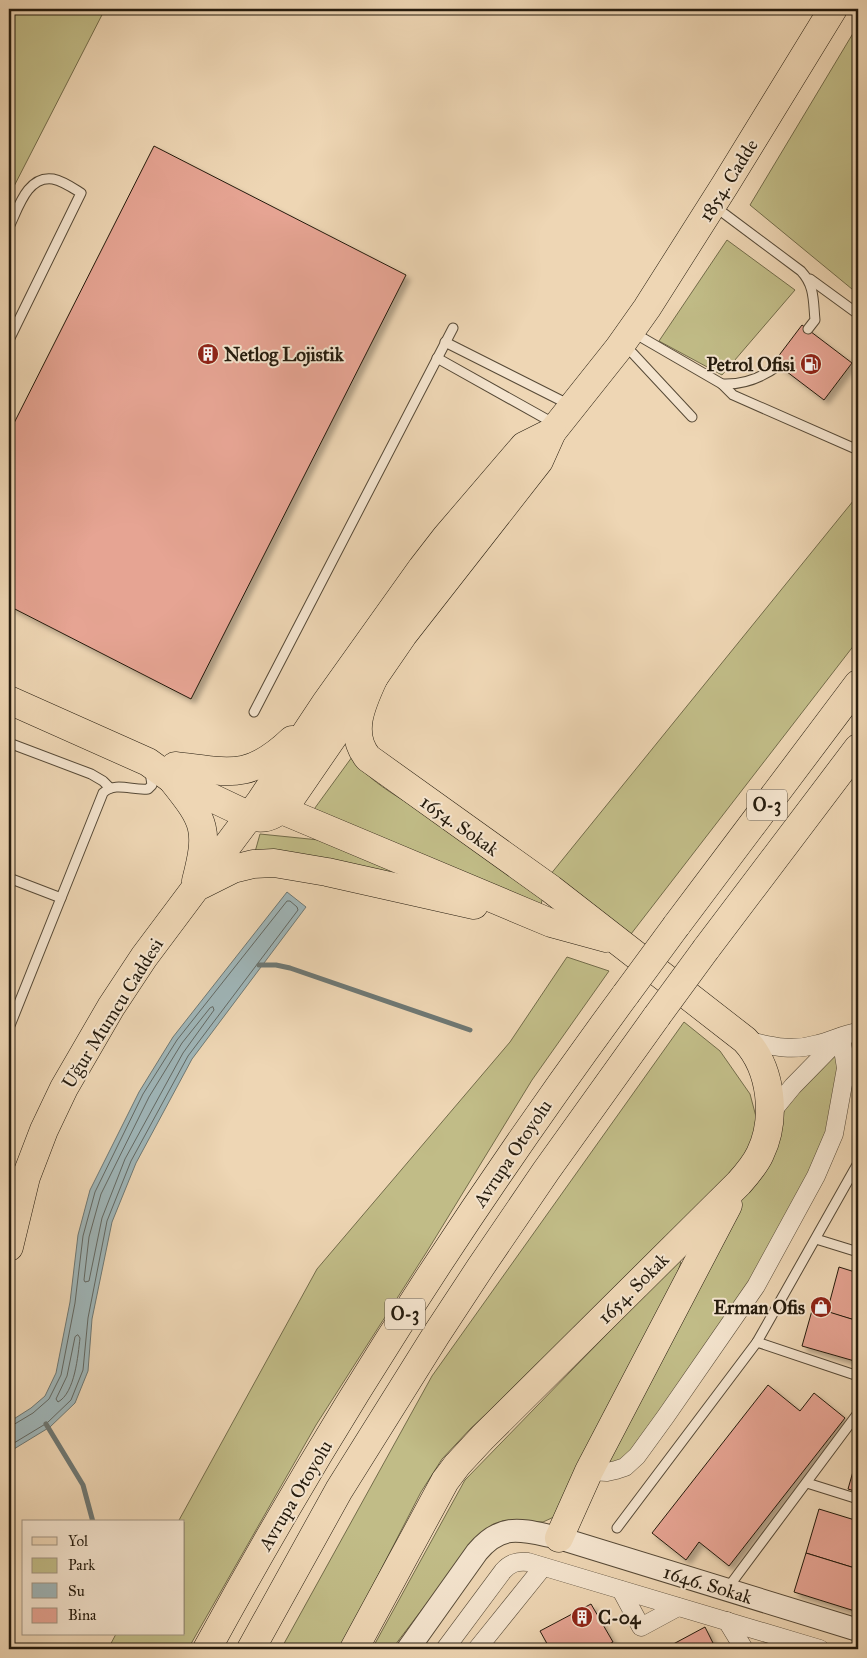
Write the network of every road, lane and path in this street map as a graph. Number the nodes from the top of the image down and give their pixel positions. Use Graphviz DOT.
graph roads {
  1 [pos="833,9"];
  2 [pos="713,205"];
  3 [pos="9,227"];
  4 [pos="807,278"];
  5 [pos="858,314"];
  6 [pos="453,328"];
  7 [pos="808,329"];
  8 [pos="9,340"];
  9 [pos="624,341"];
  10 [pos="445,342"];
  11 [pos="437,358"];
  12 [pos="779,365"];
  13 [pos="722,384"];
  14 [pos="692,416"];
  15 [pos="560,421"];
  16 [pos="858,450"];
  17 [pos="374,675"];
  18 [pos="858,684"];
  19 [pos="9,700"];
  20 [pos="254,712"];
  21 [pos="319,715"];
  22 [pos="9,743"];
  23 [pos="858,748"];
  24 [pos="148,762"];
  25 [pos="173,772"];
  26 [pos="110,788"];
  27 [pos="263,809"];
  28 [pos="9,878"];
  29 [pos="194,889"];
  30 [pos="60,898"];
  31 [pos="551,923"];
  32 [pos="623,944"];
  33 [pos="13,1005"];
  34 [pos="9,1028"];
  35 [pos="858,1032"];
  36 [pos="841,1037"];
  37 [pos="745,1040"];
  38 [pos="770,1114"];
  39 [pos="858,1163"];
  40 [pos="740,1183"];
  41 [pos="816,1239"];
  42 [pos="9,1247"];
  43 [pos="858,1252"];
  44 [pos="757,1342"];
  45 [pos="858,1376"];
  46 [pos="858,1413"];
  47 [pos="589,1471"];
  48 [pos="807,1483"];
  49 [pos="858,1499"];
  50 [pos="617,1528"];
  51 [pos="558,1538"];
  52 [pos="543,1567"];
  53 [pos="620,1590"];
  54 [pos="727,1590"];
  55 [pos="678,1607"];
  56 [pos="727,1622"];
  57 [pos="858,1630"];
  58 [pos="787,1640"];
  59 [pos="207,1649"];
  60 [pos="251,1649"];
  61 [pos="354,1649"];
  62 [pos="408,1649"];
  63 [pos="445,1649"];
  64 [pos="477,1649"];
  65 [pos="744,1649"];
  66 [pos="772,1649"];
  67 [pos="820,1649"];
  1 -- 2 [label="main road, 1854. Cadde"];
  2 -- 4 [label="lane"];
  2 -- 9 [label="main road, 1854. Cadde"];
  3 -- 8 [label="lane"];
  4 -- 5 [label="lane"];
  4 -- 7 [label="lane"];
  6 -- 10 [label="lane"];
  9 -- 13 [label="lane"];
  9 -- 14 [label="lane"];
  9 -- 15 [label="main road, 1854. Cadde"];
  10 -- 11 [label="lane"];
  10 -- 15 [label="lane"];
  11 -- 15 [label="lane"];
  11 -- 20 [label="lane"];
  12 -- 13 [label="lane"];
  13 -- 16 [label="lane"];
  15 -- 17 [label="main road"];
  15 -- 21 [label="main road"];
  17 -- 27 [label="main road"];
  17 -- 32 [label="main road, 1654. Sokak"];
  18 -- 59 [label="main road, Avrupa Otoyolu / O-3, bridge"];
  19 -- 24 [label="main road"];
  21 -- 25 [label="main road"];
  21 -- 27 [label="main road"];
  22 -- 26 [label="lane"];
  23 -- 60 [label="main road, Avrupa Otoyolu / O-3, bridge"];
  24 -- 25 [label="main road"];
  24 -- 26 [label="lane"];
  25 -- 27 [label="main road, 1654. Sokak"];
  25 -- 29 [label="main road"];
  26 -- 30 [label="lane"];
  27 -- 29 [label="main road, Uğur Mumcu Caddesi"];
  27 -- 31 [label="main road, 1654. Sokak"];
  28 -- 30 [label="lane"];
  29 -- 31 [label="main road"];
  29 -- 42 [label="main road, Uğur Mumcu Caddesi"];
  30 -- 33 [label="lane"];
  31 -- 32 [label="main road, 1654. Sokak"];
  32 -- 37 [label="main road, 1654. Sokak"];
  33 -- 34 [label="lane"];
  35 -- 36 [label="street"];
  36 -- 37 [label="street"];
  36 -- 38 [label="street"];
  36 -- 47 [label="street"];
  37 -- 38 [label="main road, 1654. Sokak"];
  38 -- 40 [label="main road, 1654. Sokak"];
  39 -- 41 [label="lane"];
  40 -- 47 [label="main road"];
  40 -- 61 [label="main road, 1654. Sokak"];
  41 -- 43 [label="lane"];
  41 -- 44 [label="lane"];
  44 -- 45 [label="lane"];
  44 -- 50 [label="lane"];
  46 -- 48 [label="lane"];
  47 -- 51 [label="main road"];
  48 -- 49 [label="lane"];
  48 -- 54 [label="lane"];
  51 -- 54 [label="street, 1646. Sokak"];
  51 -- 62 [label="street, 1646. Sokak"];
  52 -- 53 [label="street"];
  52 -- 63 [label="street"];
  52 -- 64 [label="street"];
  53 -- 55 [label="street"];
  53 -- 55 [label="street"];
  54 -- 57 [label="street, 1646. Sokak"];
  55 -- 56 [label="street"];
  56 -- 58 [label="street"];
  56 -- 65 [label="street"];
  58 -- 66 [label="street"];
  58 -- 67 [label="street"];
}
